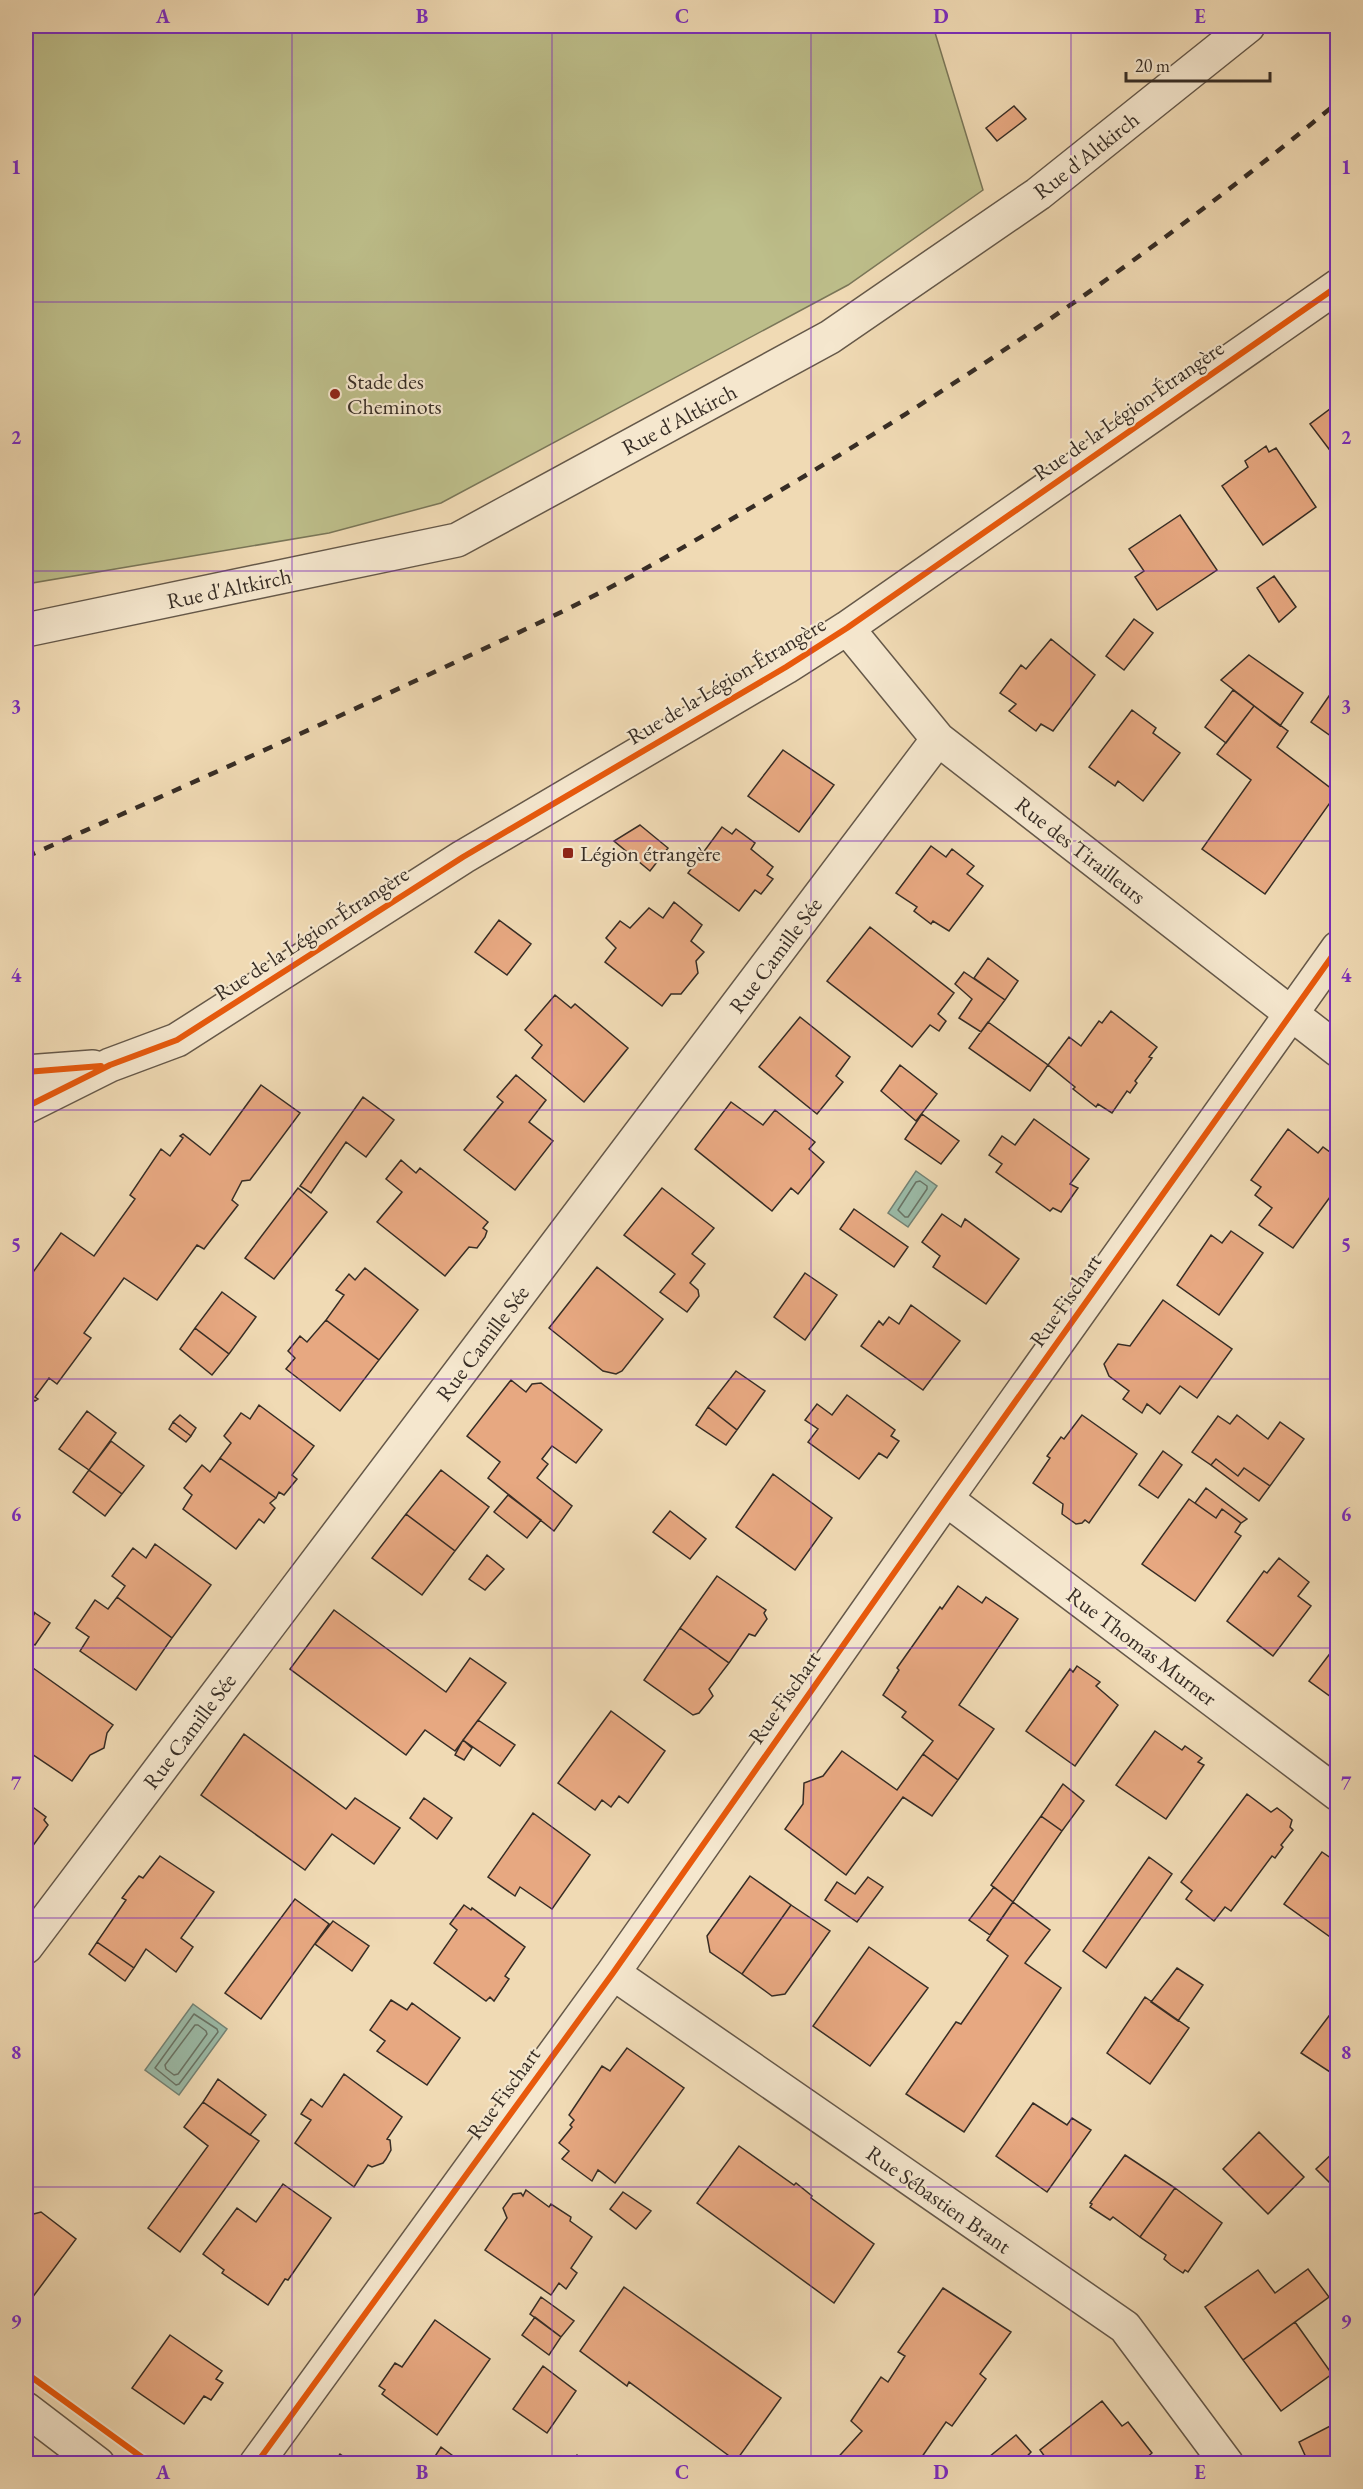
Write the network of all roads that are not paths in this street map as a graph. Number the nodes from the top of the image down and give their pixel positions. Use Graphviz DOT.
graph roads {
  1 [pos="1248,26"];
  2 [pos="1338,286"];
  3 [pos="847,628"];
  4 [pos="26,630"];
  5 [pos="938,739"];
  6 [pos="1338,948"];
  7 [pos="1291,1014"];
  8 [pos="1338,1050"];
  9 [pos="110,1065"];
  10 [pos="26,1072"];
  11 [pos="26,1107"];
  12 [pos="946,1498"];
  13 [pos="1338,1794"];
  14 [pos="26,1947"];
  15 [pos="613,1973"];
  16 [pos="26,2409"];
  17 [pos="98,2463"];
  18 [pos="256,2463"];
  19 [pos="1227,2463"];
  1 -- 4 [label="street, Rue d'Altkirch"];
  2 -- 3 [label="street, Rue de la Légion Étrangère"];
  3 -- 5 [label="street, Rue des Tirailleurs"];
  3 -- 9 [label="street, Rue de la Légion Étrangère"];
  5 -- 7 [label="street, Rue des Tirailleurs"];
  5 -- 14 [label="street, Rue Camille Sée"];
  6 -- 7 [label="street, Rue Fischart"];
  7 -- 8 [label="street, Rue des Tirailleurs"];
  7 -- 12 [label="street, Rue Fischart"];
  9 -- 10 [label="street, Rue de la Légion Étrangère"];
  9 -- 11 [label="street, Rue de la Légion Étrangère"];
  12 -- 13 [label="street, Rue Thomas Murner"];
  12 -- 15 [label="street, Rue Fischart"];
  15 -- 18 [label="street, Rue Fischart"];
  15 -- 19 [label="street, Rue Sébastien Brant"];
  16 -- 17 [label="street"];
}
